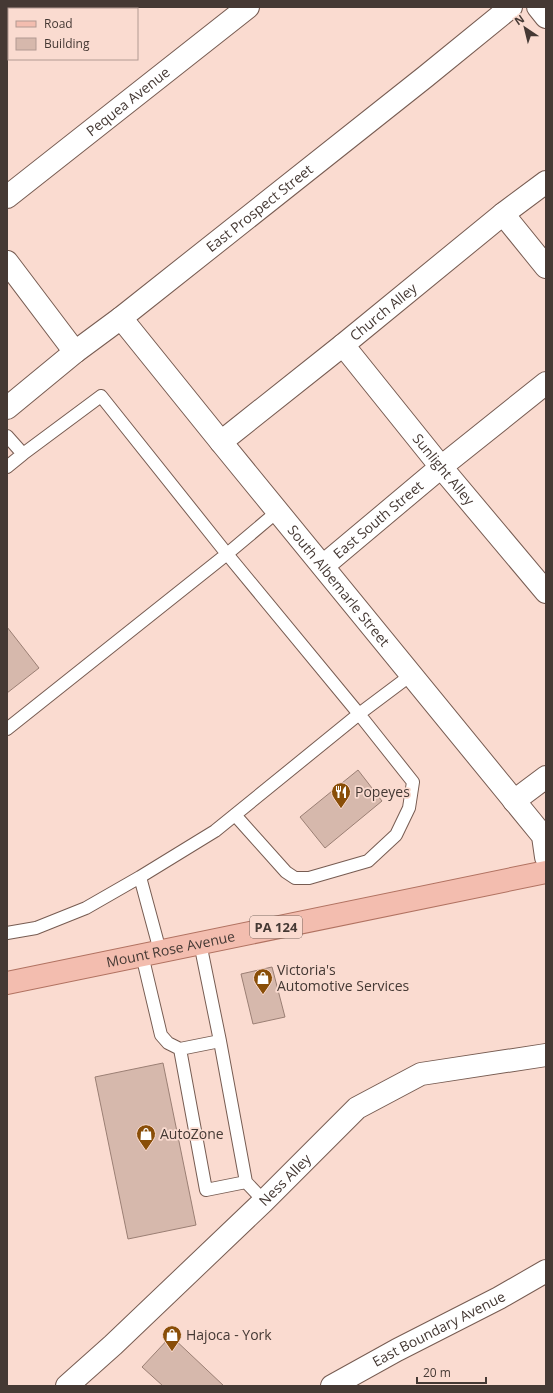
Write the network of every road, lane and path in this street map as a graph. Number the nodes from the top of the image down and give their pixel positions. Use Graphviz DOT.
graph roads {
  1 [pos="248,7"];
  2 [pos="510,7"];
  3 [pos="538,7"];
  4 [pos="546,17"];
  5 [pos="546,182"];
  6 [pos="7,197"];
  7 [pos="503,214"];
  8 [pos="7,262"];
  9 [pos="546,267"];
  10 [pos="121,318"];
  11 [pos="343,345"];
  12 [pos="75,352"];
  13 [pos="546,383"];
  14 [pos="7,408"];
  15 [pos="7,436"];
  16 [pos="221,442"];
  17 [pos="23,454"];
  18 [pos="7,467"];
  19 [pos="442,467"];
  20 [pos="278,511"];
  21 [pos="227,554"];
  22 [pos="323,566"];
  23 [pos="546,592"];
  24 [pos="411,675"];
  25 [pos="359,714"];
  26 [pos="7,729"];
  27 [pos="546,777"];
  28 [pos="514,801"];
  29 [pos="235,815"];
  30 [pos="546,857"];
  31 [pos="546,872"];
  32 [pos="140,877"];
  33 [pos="7,933"];
  34 [pos="200,943"];
  35 [pos="151,953"];
  36 [pos="7,983"];
  37 [pos="220,1041"];
  38 [pos="180,1049"];
  39 [pos="546,1055"];
  40 [pos="246,1182"];
  41 [pos="264,1201"];
  42 [pos="546,1272"];
  43 [pos="67,1386"];
  44 [pos="332,1386"];
  1 -- 6 [label="street, Pequea Avenue"];
  2 -- 10 [label="street, East Prospect Street"];
  3 -- 4 [label="street"];
  5 -- 7 [label="street, Church Alley"];
  7 -- 9 [label="street"];
  7 -- 11 [label="street, Church Alley"];
  8 -- 12 [label="street"];
  10 -- 12 [label="street, East Prospect Street"];
  10 -- 16 [label="street, South Albemarle Street"];
  11 -- 16 [label="street, Church Alley"];
  11 -- 19 [label="street, Sunlight Alley"];
  12 -- 14 [label="street, East Prospect Street"];
  13 -- 19 [label="street, East South Street"];
  15 -- 17 [label="lane"];
  16 -- 20 [label="street, South Albemarle Street"];
  17 -- 18 [label="lane"];
  17 -- 21 [label="lane"];
  19 -- 22 [label="street, East South Street"];
  19 -- 23 [label="street, Sunlight Alley"];
  20 -- 21 [label="lane"];
  20 -- 22 [label="street, South Albemarle Street"];
  21 -- 25 [label="lane"];
  21 -- 26 [label="lane"];
  22 -- 24 [label="street, South Albemarle Street"];
  24 -- 25 [label="lane"];
  24 -- 28 [label="street, South Albemarle Street"];
  25 -- 29 [label="lane"];
  25 -- 29 [label="lane"];
  27 -- 28 [label="street"];
  28 -- 30 [label="street, South Albemarle Street"];
  29 -- 32 [label="lane"];
  31 -- 34 [label="main road, Mount Rose Avenue / PA 124"];
  32 -- 33 [label="lane"];
  32 -- 35 [label="lane"];
  34 -- 35 [label="main road, Mount Rose Avenue / PA 124"];
  34 -- 37 [label="lane"];
  35 -- 36 [label="main road, Mount Rose Avenue / PA 124"];
  35 -- 38 [label="lane"];
  37 -- 38 [label="lane"];
  37 -- 40 [label="lane"];
  38 -- 40 [label="lane"];
  39 -- 41 [label="street, Ness Alley"];
  40 -- 41 [label="lane"];
  41 -- 43 [label="street, Ness Alley"];
  42 -- 44 [label="street, East Boundary Avenue"];
}
